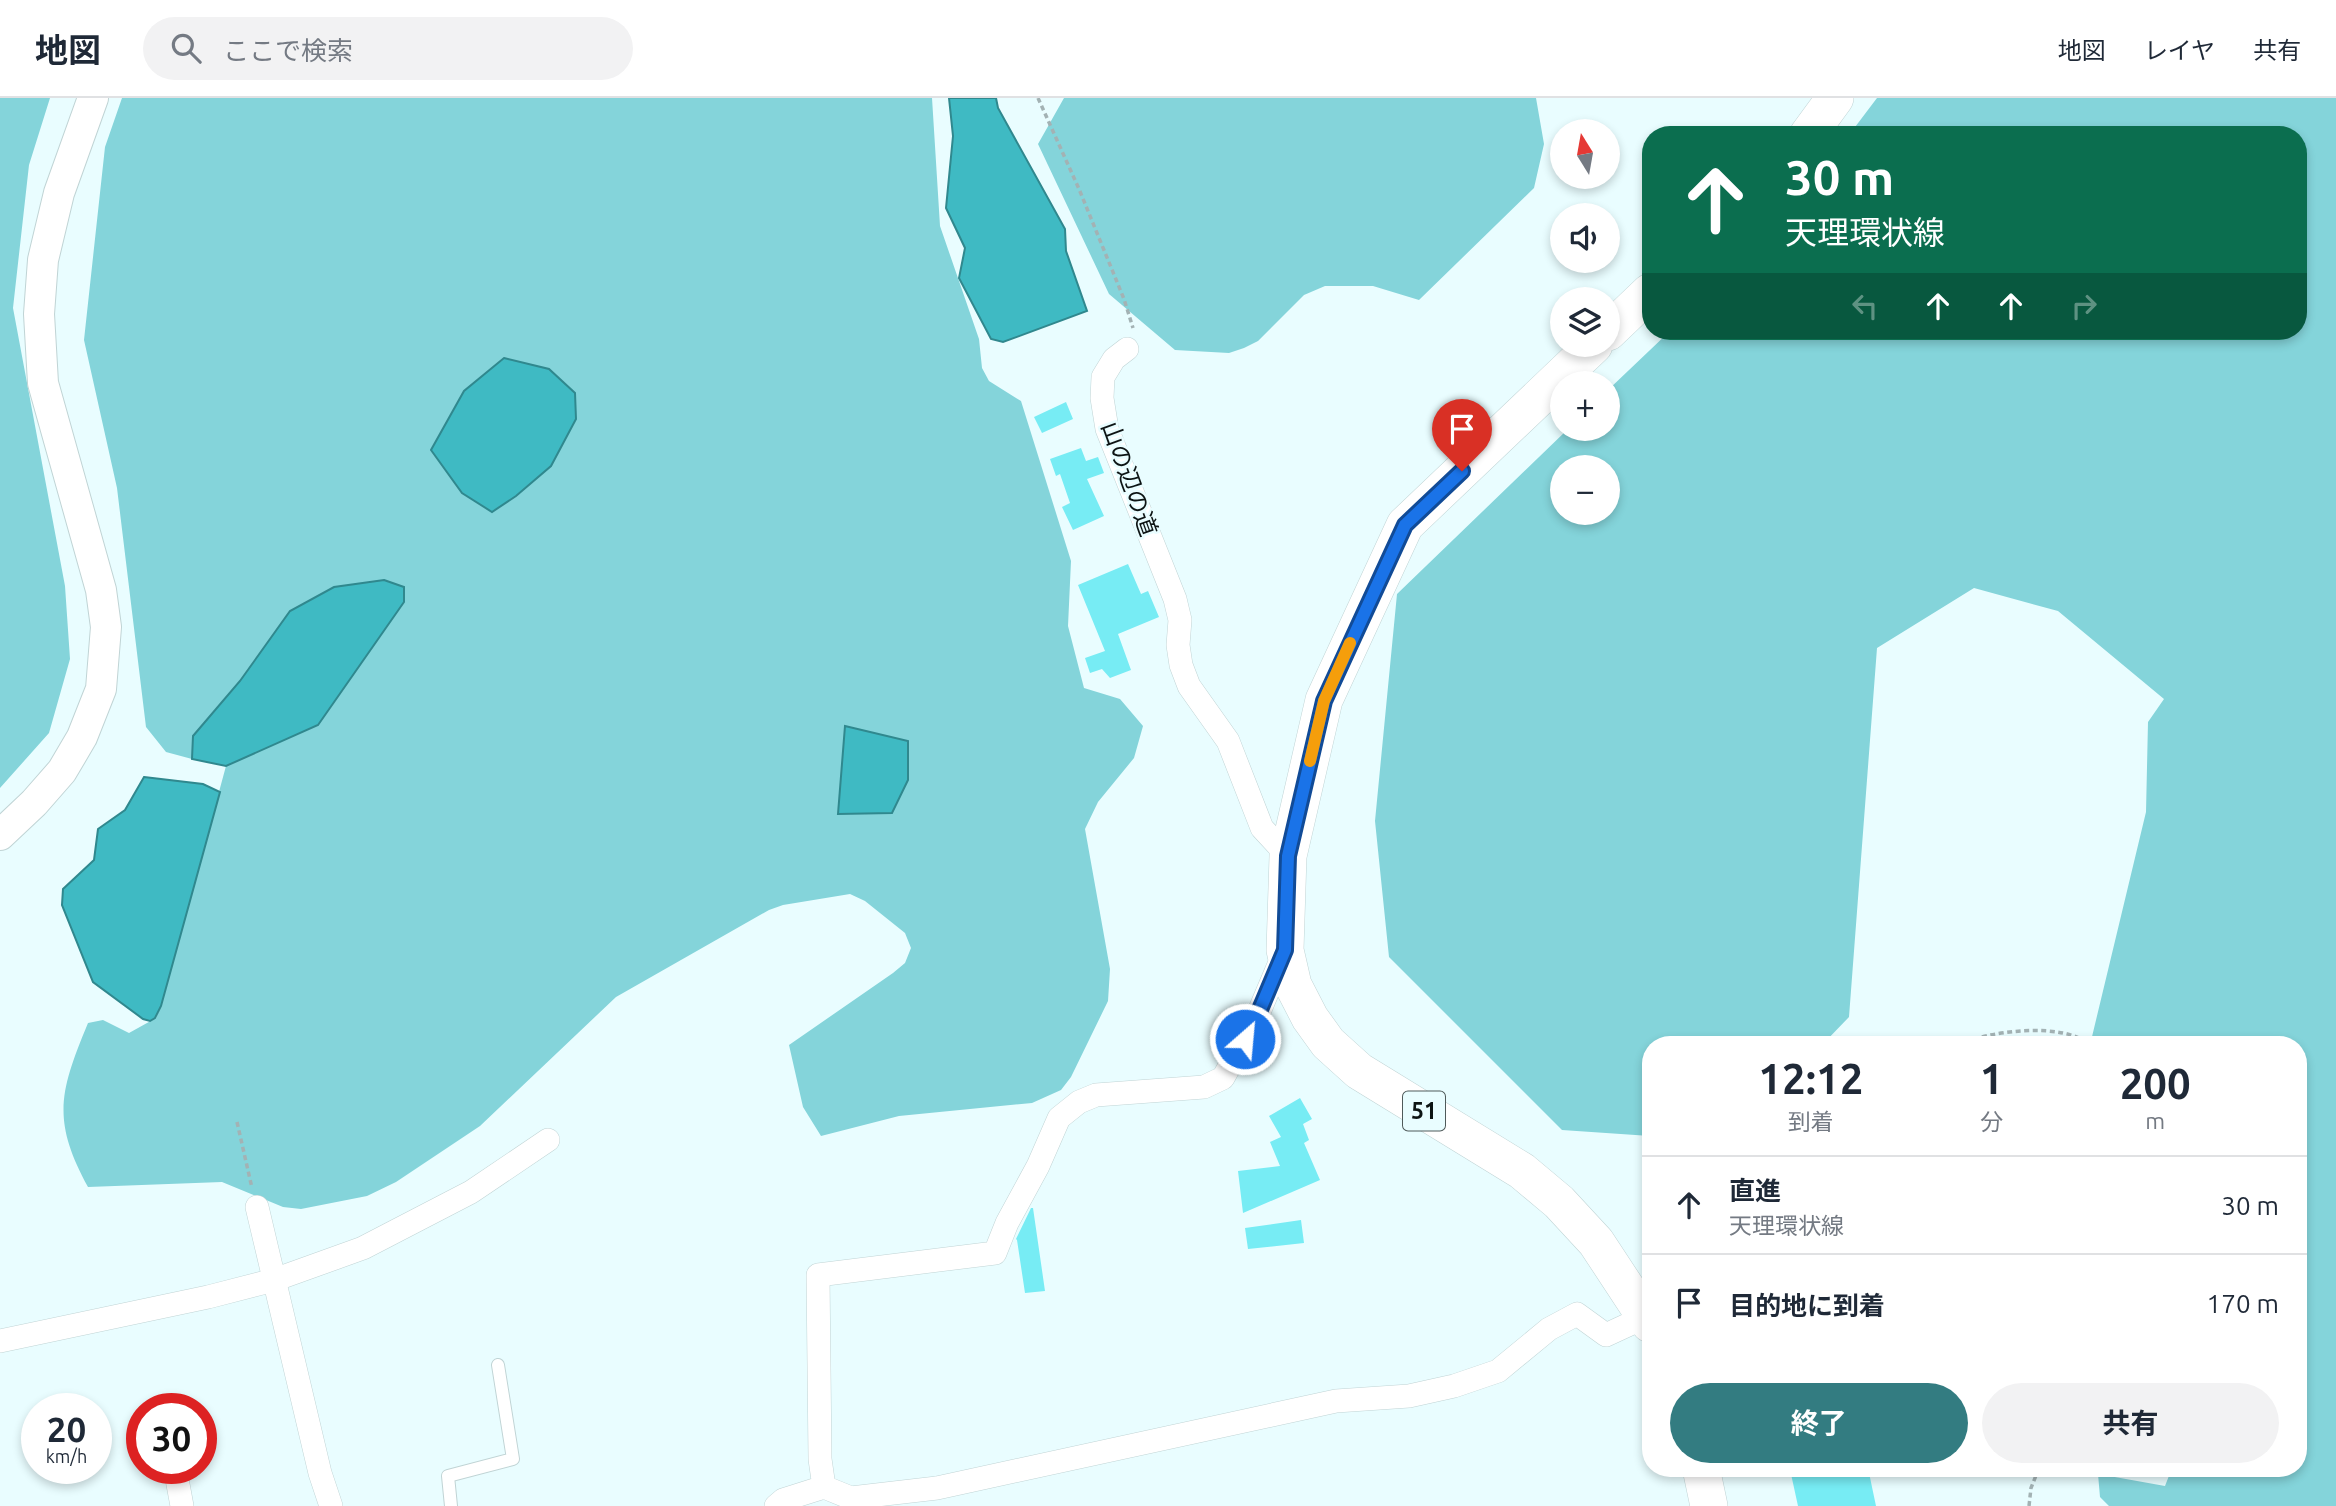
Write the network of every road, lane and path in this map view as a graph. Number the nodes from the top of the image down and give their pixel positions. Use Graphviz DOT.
graph roads {
  1 [pos="93,98"];
  2 [pos="1038,98"];
  3 [pos="1835,98"];
  4 [pos="1815,126"];
  5 [pos="1642,300"];
  6 [pos="1620,321"];
  7 [pos="1127,349"];
  8 [pos="1581,357"];
  9 [pos="0,835"];
  10 [pos="1288,856"];
  11 [pos="1285,950"];
  12 [pos="1987,1036"];
  13 [pos="2075,1036"];
  14 [pos="237,1122"];
  15 [pos="548,1140"];
  16 [pos="257,1207"];
  17 [pos="274,1280"];
  18 [pos="1642,1311"];
  19 [pos="1642,1322"];
  20 [pos="0,1341"];
  21 [pos="498,1365"];
  22 [pos="1703,1477"];
  23 [pos="2037,1477"];
  24 [pos="178,1484"];
  25 [pos="824,1487"];
  26 [pos="861,1501"];
  27 [pos="182,1506"];
  28 [pos="331,1506"];
  29 [pos="452,1506"];
  30 [pos="776,1506"];
  31 [pos="1709,1506"];
  32 [pos="2029,1506"];
  1 -- 9 [label="street"];
  2 -- 7 [label="path"];
  3 -- 4 [label="main road"];
  5 -- 6 [label="main road"];
  7 -- 10 [label="street, 山の辺の道"];
  8 -- 10 [label="main road, 51"];
  10 -- 11 [label="main road, 51"];
  11 -- 18 [label="main road, 51"];
  11 -- 25 [label="street"];
  12 -- 13 [label="path"];
  14 -- 16 [label="path"];
  15 -- 17 [label="street"];
  16 -- 17 [label="street"];
  17 -- 20 [label="street"];
  17 -- 28 [label="street"];
  19 -- 26 [label="street"];
  21 -- 29 [label="lane"];
  22 -- 31 [label="main road"];
  23 -- 32 [label="path"];
  24 -- 27 [label="street"];
  25 -- 26 [label="street"];
  25 -- 30 [label="street"];
}
